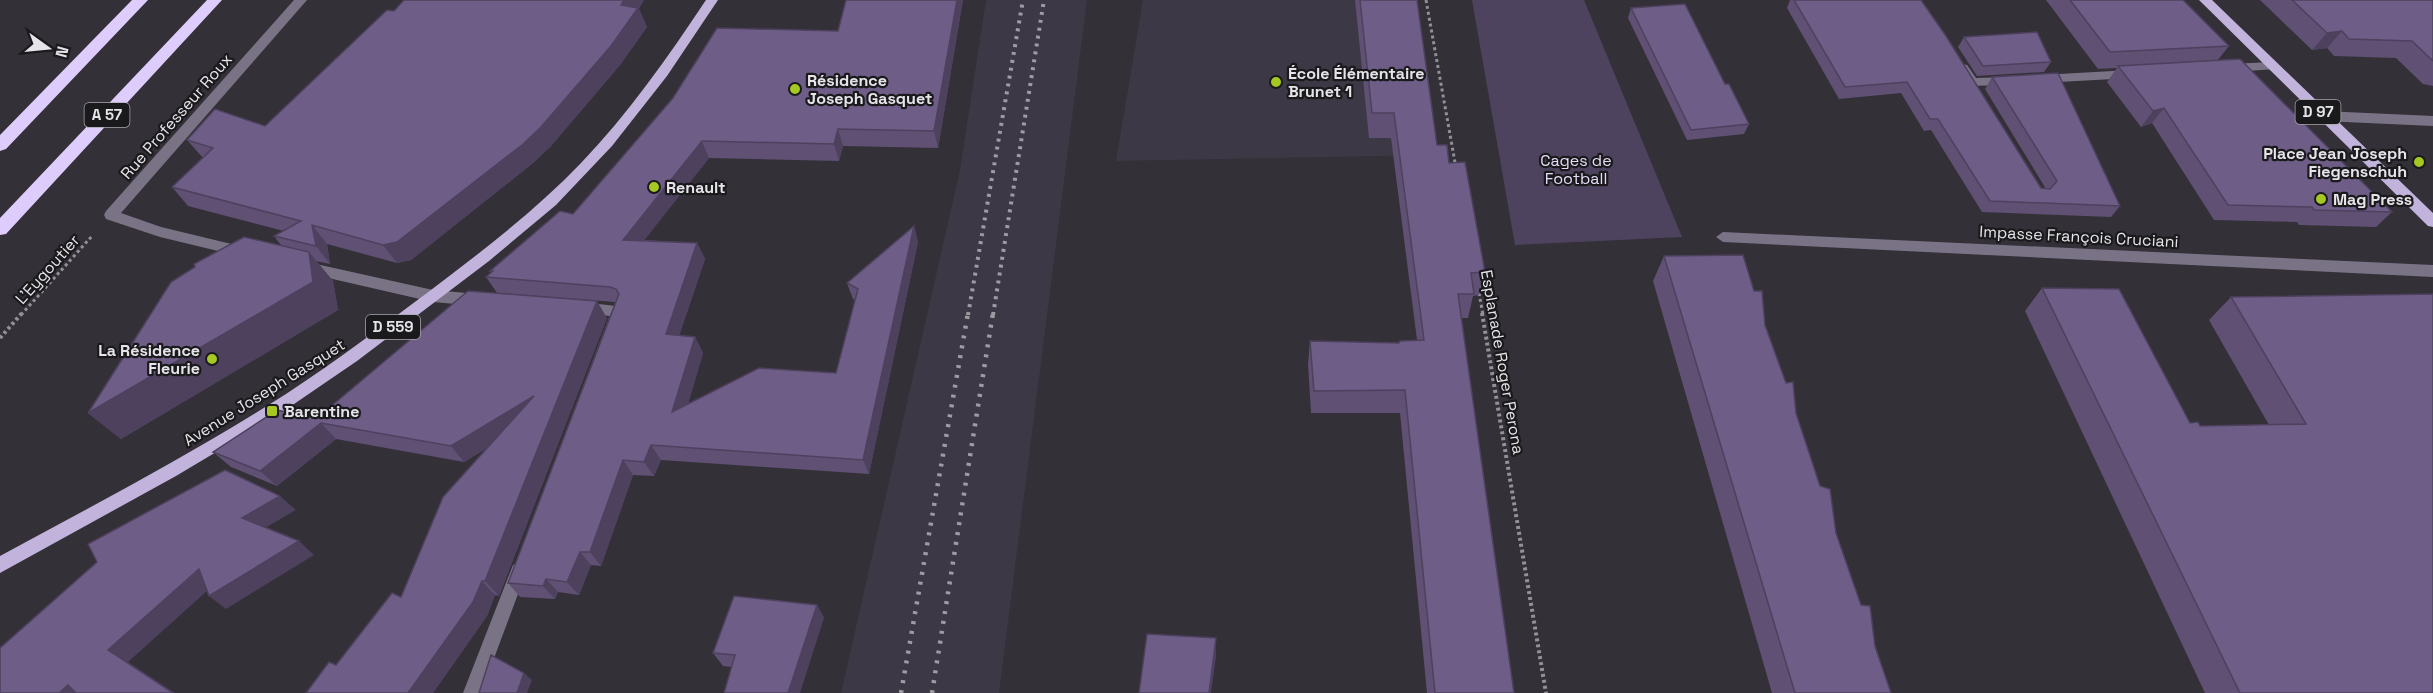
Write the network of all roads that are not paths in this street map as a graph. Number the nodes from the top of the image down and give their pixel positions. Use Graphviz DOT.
graph roads {
  1 [pos="141,0"];
  2 [pos="215,0"];
  3 [pos="301,0"];
  4 [pos="712,0"];
  5 [pos="2205,0"];
  6 [pos="1954,56"];
  7 [pos="2272,66"];
  8 [pos="2214,69"];
  9 [pos="2145,73"];
  10 [pos="2323,116"];
  11 [pos="2433,121"];
  12 [pos="0,145"];
  13 [pos="2433,222"];
  14 [pos="0,229"];
  15 [pos="1723,237"];
  16 [pos="262,257"];
  17 [pos="296,265"];
  18 [pos="2433,271"];
  19 [pos="434,296"];
  20 [pos="492,301"];
  21 [pos="561,306"];
  22 [pos="607,343"];
  23 [pos="527,551"];
  24 [pos="0,565"];
  25 [pos="472,693"];
  1 -- 12 [label="highway"];
  2 -- 14 [label="highway, A 57"];
  3 -- 16 [label="street, Rue Professeur Roux"];
  4 -- 19 [label="main road, Avenue Joseph Gasquet / D 559"];
  5 -- 7 [label="main road, D 97"];
  6 -- 9 [label="street"];
  7 -- 8 [label="street"];
  7 -- 10 [label="main road, D 97"];
  10 -- 11 [label="street"];
  10 -- 13 [label="main road, D 97"];
  15 -- 18 [label="street, Impasse François Cruciani"];
  17 -- 19 [label="street"];
  19 -- 20 [label="street"];
  19 -- 24 [label="main road, Avenue Joseph Gasquet / D 559"];
  21 -- 22 [label="street"];
  23 -- 25 [label="street"];
}
